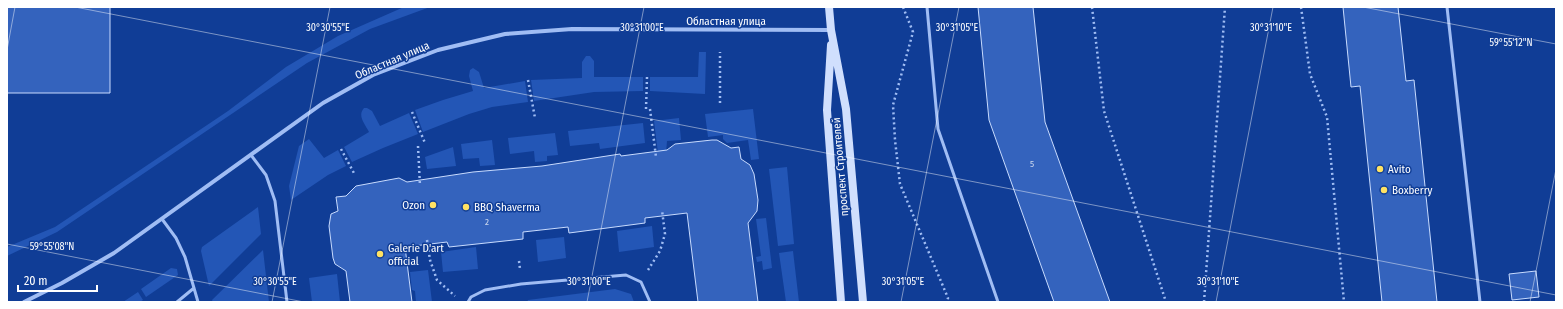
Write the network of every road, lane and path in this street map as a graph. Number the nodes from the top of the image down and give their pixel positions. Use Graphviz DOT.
graph roads {
  1 [pos="829,7"];
  2 [pos="903,7"];
  3 [pos="927,7"];
  4 [pos="1092,7"];
  5 [pos="1225,7"];
  6 [pos="1301,7"];
  7 [pos="1447,7"];
  8 [pos="831,30"];
  9 [pos="720,52"];
  10 [pos="647,77"];
  11 [pos="528,80"];
  12 [pos="720,103"];
  13 [pos="646,109"];
  14 [pos="650,109"];
  15 [pos="412,112"];
  16 [pos="535,118"];
  17 [pos="425,143"];
  18 [pos="418,146"];
  19 [pos="340,149"];
  20 [pos="251,155"];
  21 [pos="656,157"];
  22 [pos="355,175"];
  23 [pos="420,186"];
  24 [pos="662,210"];
  25 [pos="162,220"];
  26 [pos="427,240"];
  27 [pos="641,282"];
  28 [pos="194,288"];
  29 [pos="457,298"];
  30 [pos="24,302"];
  31 [pos="177,302"];
  32 [pos="198,302"];
  33 [pos="287,302"];
  34 [pos="468,302"];
  35 [pos="650,302"];
  36 [pos="841,302"];
  37 [pos="863,302"];
  38 [pos="947,302"];
  39 [pos="998,302"];
  40 [pos="1166,302"];
  41 [pos="1204,302"];
  42 [pos="1344,302"];
  43 [pos="1480,302"];
  1 -- 8 [label="street, проспект Строителей"];
  2 -- 38 [label="path"];
  3 -- 39 [label="lane"];
  4 -- 40 [label="path"];
  5 -- 41 [label="path"];
  6 -- 42 [label="path"];
  7 -- 43 [label="lane"];
  8 -- 20 [label="street, Областная улица"];
  8 -- 36 [label="street, проспект Строителей"];
  8 -- 37 [label="street, проспект Строителей"];
  9 -- 12 [label="path"];
  10 -- 13 [label="path"];
  11 -- 16 [label="path"];
  14 -- 21 [label="path"];
  15 -- 17 [label="path"];
  18 -- 23 [label="path"];
  19 -- 22 [label="path"];
  20 -- 25 [label="street, Областная улица"];
  20 -- 33 [label="lane"];
  24 -- 27 [label="path"];
  25 -- 28 [label="lane"];
  25 -- 30 [label="street, Областная улица"];
  26 -- 29 [label="path"];
  27 -- 34 [label="lane"];
  27 -- 35 [label="lane"];
  28 -- 31 [label="lane"];
  28 -- 32 [label="lane"];
}
